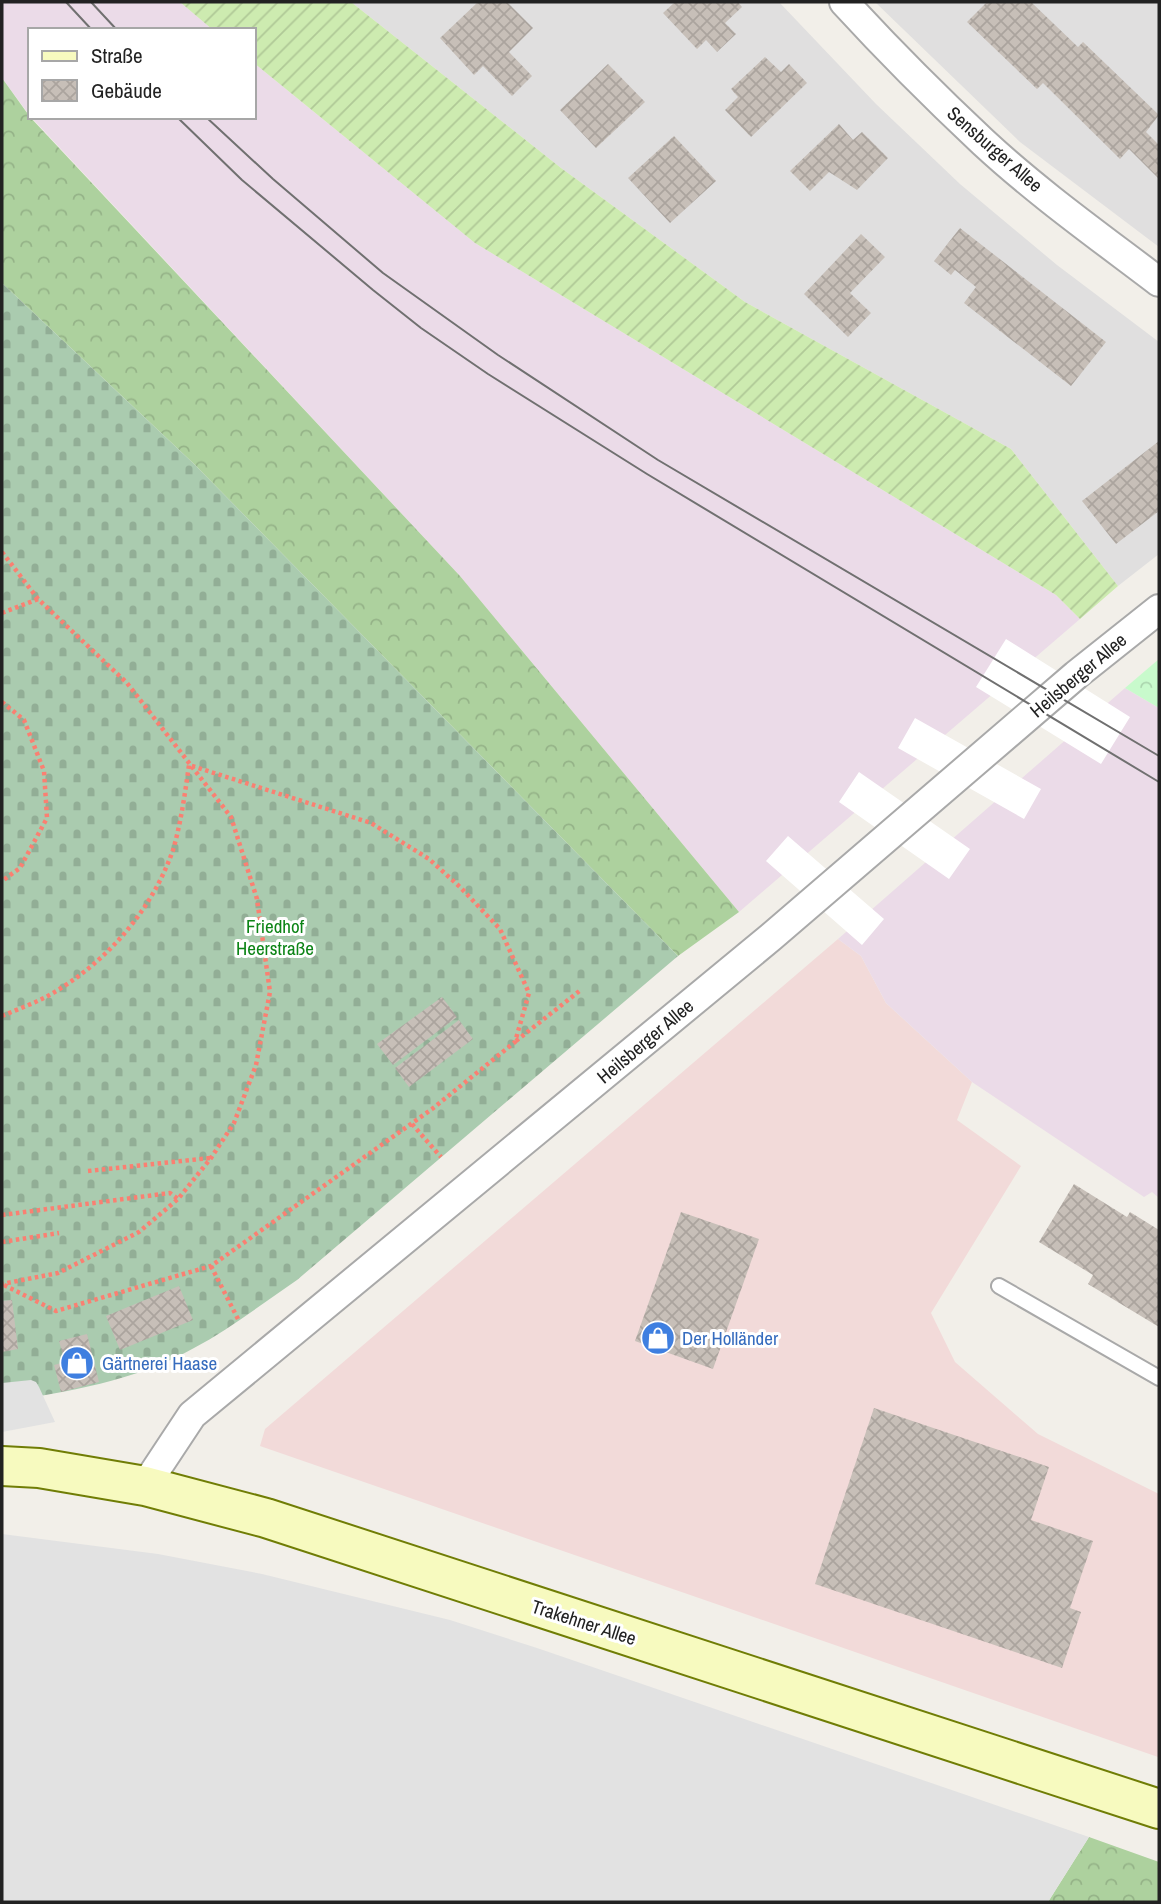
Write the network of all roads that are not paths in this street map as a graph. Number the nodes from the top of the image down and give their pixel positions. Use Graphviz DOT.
graph roads {
  1 [pos="844,2"];
  2 [pos="1159,282"];
  3 [pos="1159,609"];
  4 [pos="999,1286"];
  5 [pos="1159,1378"];
  6 [pos="2,1465"];
  7 [pos="145,1486"];
  8 [pos="1159,1807"];
  1 -- 2 [label="street, Sensburger Allee"];
  3 -- 7 [label="street, Heilsberger Allee"];
  4 -- 5 [label="lane"];
  6 -- 7 [label="main road, Trakehner Allee"];
  7 -- 8 [label="main road, Trakehner Allee"];
}
